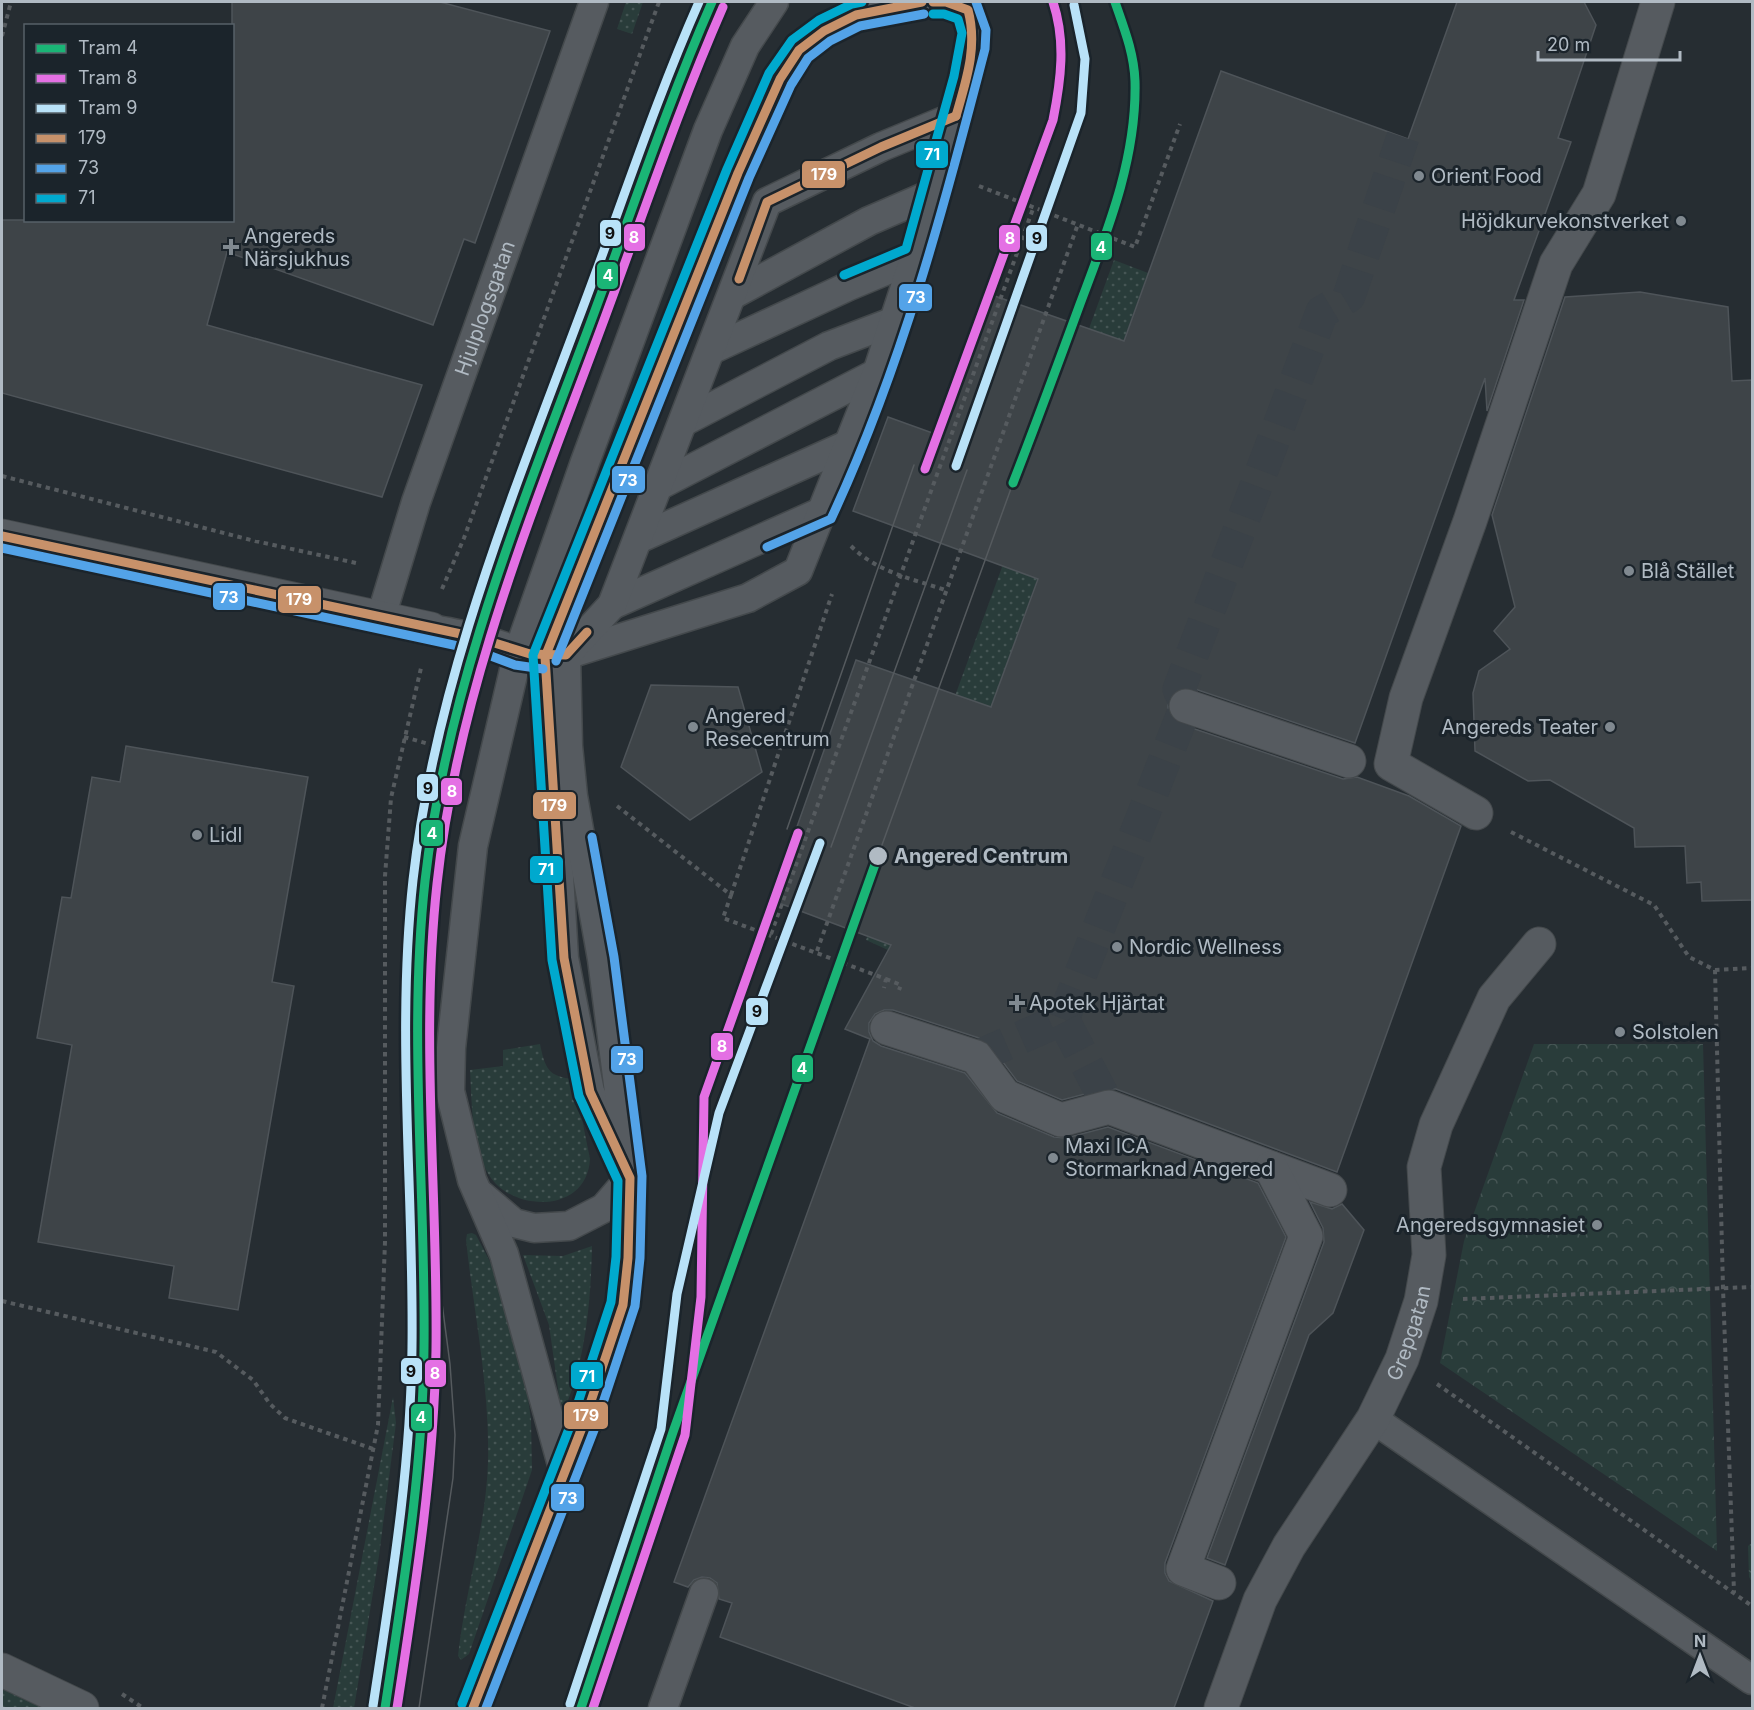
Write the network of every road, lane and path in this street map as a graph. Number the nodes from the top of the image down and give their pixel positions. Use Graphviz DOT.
graph roads {
  1 [pos="11,2"];
  2 [pos="594,2"];
  3 [pos="774,2"];
  4 [pos="922,2"];
  5 [pos="933,2"];
  6 [pos="1658,2"];
  7 [pos="965,6"];
  8 [pos="2,36"];
  9 [pos="956,116"];
  10 [pos="1180,124"];
  11 [pos="936,192"];
  12 [pos="976,194"];
  13 [pos="1034,206"];
  14 [pos="1078,224"];
  15 [pos="916,258"];
  16 [pos="734,294"];
  17 [pos="892,322"];
  18 [pos="711,350"];
  19 [pos="877,373"];
  20 [pos="685,421"];
  21 [pos="847,445"];
  22 [pos="2,476"];
  23 [pos="660,485"];
  24 [pos="821,512"];
  25 [pos="2,536"];
  26 [pos="638,539"];
  27 [pos="845,555"];
  28 [pos="394,571"];
  29 [pos="899,575"];
  30 [pos="445,581"];
  31 [pos="834,589"];
  32 [pos="948,591"];
  33 [pos="612,605"];
  34 [pos="381,617"];
  35 [pos="431,629"];
  36 [pos="543,655"];
  37 [pos="1186,706"];
  38 [pos="1349,761"];
  39 [pos="610,801"];
  40 [pos="1476,813"];
  41 [pos="731,895"];
  42 [pos="771,934"];
  43 [pos="1539,944"];
  44 [pos="817,951"];
  45 [pos="1752,968"];
  46 [pos="1715,970"];
  47 [pos="874,975"];
  48 [pos="887,1028"];
  49 [pos="1271,1168"];
  50 [pos="630,1178"];
  51 [pos="1330,1190"];
  52 [pos="476,1192"];
  53 [pos="1752,1287"];
  54 [pos="1723,1288"];
  55 [pos="2,1301"];
  56 [pos="1421,1301"];
  57 [pos="1402,1359"];
  58 [pos="1373,1419"];
  59 [pos="373,1449"];
  60 [pos="564,1472"];
  61 [pos="1219,1583"];
  62 [pos="1734,1592"];
  63 [pos="704,1593"];
  64 [pos="1752,1606"];
  65 [pos="2,1670"];
  66 [pos="1752,1680"];
  67 [pos="82,1708"];
  68 [pos="473,1708"];
  69 [pos="663,1708"];
  70 [pos="1221,1708"];
  1 -- 8 [label="path"];
  2 -- 28 [label="lane, Hjulplogsgatan"];
  3 -- 36 [label="lane"];
  4 -- 36 [label="lane"];
  5 -- 7 [label="lane"];
  6 -- 40 [label="street"];
  7 -- 9 [label="lane"];
  9 -- 11 [label="lane"];
  9 -- 16 [label="lane"];
  10 -- 14 [label="path"];
  11 -- 15 [label="lane"];
  11 -- 16 [label="lane"];
  12 -- 13 [label="path"];
  13 -- 14 [label="path"];
  13 -- 29 [label="path"];
  14 -- 32 [label="path"];
  15 -- 17 [label="lane"];
  15 -- 18 [label="lane"];
  16 -- 18 [label="lane"];
  17 -- 19 [label="lane"];
  17 -- 20 [label="lane"];
  18 -- 20 [label="lane"];
  19 -- 21 [label="lane"];
  19 -- 23 [label="lane"];
  20 -- 23 [label="lane"];
  21 -- 24 [label="lane"];
  21 -- 26 [label="lane"];
  22 -- 28 [label="path"];
  23 -- 26 [label="lane"];
  24 -- 33 [label="lane"];
  24 -- 36 [label="lane"];
  25 -- 34 [label="street"];
  26 -- 33 [label="lane"];
  27 -- 29 [label="path"];
  28 -- 30 [label="path"];
  28 -- 34 [label="lane, Hjulplogsgatan"];
  29 -- 32 [label="path"];
  29 -- 42 [label="path"];
  31 -- 41 [label="path"];
  32 -- 44 [label="path"];
  33 -- 36 [label="lane"];
  34 -- 35 [label="street"];
  35 -- 36 [label="lane"];
  36 -- 50 [label="lane"];
  36 -- 52 [label="lane"];
  37 -- 38 [label="street"];
  39 -- 41 [label="path"];
  40 -- 46 [label="path"];
  41 -- 42 [label="path"];
  42 -- 44 [label="path"];
  43 -- 56 [label="street, Grepgatan"];
  44 -- 47 [label="path"];
  45 -- 46 [label="path"];
  46 -- 54 [label="path"];
  48 -- 49 [label="street"];
  49 -- 51 [label="street"];
  49 -- 61 [label="street"];
  50 -- 52 [label="lane"];
  50 -- 60 [label="lane"];
  52 -- 60 [label="lane"];
  53 -- 54 [label="path"];
  54 -- 56 [label="path"];
  54 -- 62 [label="path"];
  55 -- 59 [label="path"];
  56 -- 57 [label="street, Grepgatan"];
  57 -- 58 [label="street, Grepgatan"];
  57 -- 62 [label="path"];
  58 -- 66 [label="lane"];
  58 -- 70 [label="street, Grepgatan"];
  60 -- 68 [label="lane"];
  62 -- 64 [label="path"];
  63 -- 69 [label="lane"];
  65 -- 67 [label="street"];
}
